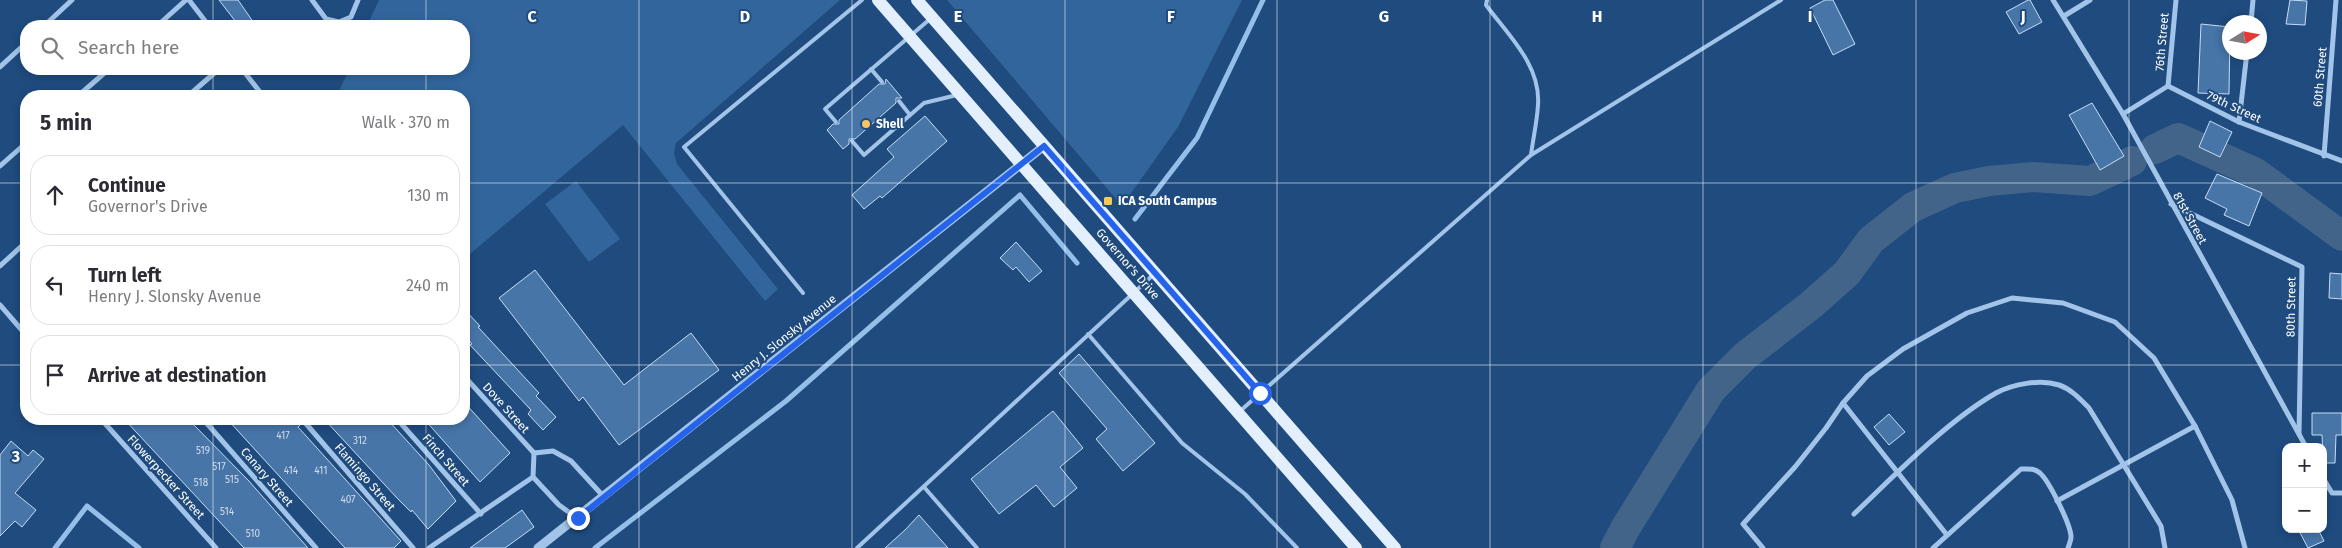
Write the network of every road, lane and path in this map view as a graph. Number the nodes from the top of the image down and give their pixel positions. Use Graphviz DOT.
graph roads {
  1 [pos="72,0"];
  2 [pos="188,0"];
  3 [pos="312,0"];
  4 [pos="358,0"];
  5 [pos="862,0"];
  6 [pos="878,0"];
  7 [pos="917,0"];
  8 [pos="1487,0"];
  9 [pos="1781,0"];
  10 [pos="2053,0"];
  11 [pos="2090,0"];
  12 [pos="2176,0"];
  13 [pos="2253,0"];
  14 [pos="2336,0"];
  15 [pos="2252,15"];
  16 [pos="2064,16"];
  17 [pos="932,18"];
  18 [pos="50,20"];
  19 [pos="164,20"];
  20 [pos="204,20"];
  21 [pos="330,20"];
  22 [pos="344,20"];
  23 [pos="910,36"];
  24 [pos="20,49"];
  25 [pos="2246,60"];
  26 [pos="0,67"];
  27 [pos="871,69"];
  28 [pos="102,75"];
  29 [pos="212,75"];
  30 [pos="247,75"];
  31 [pos="882,82"];
  32 [pos="2168,86"];
  33 [pos="85,90"];
  34 [pos="195,90"];
  35 [pos="258,90"];
  36 [pos="961,94"];
  37 [pos="898,101"];
  38 [pos="2123,114"];
  39 [pos="910,115"];
  40 [pos="836,122"];
  41 [pos="2239,122"];
  42 [pos="852,141"];
  43 [pos="1044,146"];
  44 [pos="20,148"];
  45 [pos="1531,155"];
  46 [pos="2324,156"];
  47 [pos="2342,161"];
  48 [pos="1022,164"];
  49 [pos="0,166"];
  50 [pos="2170,203"];
  51 [pos="20,248"];
  52 [pos="0,266"];
  53 [pos="1155,273"];
  54 [pos="1134,292"];
  55 [pos="803,294"];
  56 [pos="0,305"];
  57 [pos="20,328"];
  58 [pos="1088,334"];
  59 [pos="470,383"];
  60 [pos="1260,393"];
  61 [pos="1843,403"];
  62 [pos="1238,412"];
  63 [pos="106,425"];
  64 [pos="208,425"];
  65 [pos="307,425"];
  66 [pos="402,425"];
  67 [pos="2195,426"];
  68 [pos="2299,434"];
  69 [pos="2304,443"];
  70 [pos="534,453"];
  71 [pos="2125,464"];
  72 [pos="1898,472"];
  73 [pos="533,477"];
  74 [pos="2327,485"];
  75 [pos="924,487"];
  76 [pos="2342,493"];
  77 [pos="604,497"];
  78 [pos="2057,501"];
  79 [pos="481,514"];
  80 [pos="1854,514"];
  81 [pos="578,518"];
  82 [pos="1947,536"];
  83 [pos="216,548"];
  84 [pos="316,548"];
  85 [pos="413,548"];
  86 [pos="429,548"];
  87 [pos="538,548"];
  88 [pos="857,548"];
  89 [pos="977,548"];
  90 [pos="1297,548"];
  91 [pos="1356,548"];
  92 [pos="1395,548"];
  93 [pos="1763,548"];
  94 [pos="1933,548"];
  95 [pos="2068,548"];
  96 [pos="2165,548"];
  97 [pos="2245,548"];
  1 -- 18 [label="street"];
  2 -- 19 [label="street"];
  2 -- 20 [label="street"];
  3 -- 21 [label="street"];
  4 -- 22 [label="street"];
  5 -- 55 [label="lane"];
  6 -- 23 [label="main road, Governor's Drive"];
  7 -- 17 [label="main road, Governor's Drive"];
  8 -- 45 [label="lane"];
  9 -- 45 [label="lane"];
  10 -- 16 [label="street, 81st Street"];
  11 -- 16 [label="street"];
  12 -- 32 [label="street, 76th Street"];
  13 -- 15 [label="street"];
  14 -- 46 [label="street, 60th Street"];
  16 -- 38 [label="street, 81st Street"];
  17 -- 23 [label="lane"];
  17 -- 43 [label="main road, Governor's Drive"];
  23 -- 27 [label="lane"];
  23 -- 36 [label="main road, Governor's Drive"];
  24 -- 26 [label="street"];
  25 -- 41 [label="street"];
  27 -- 31 [label="lane"];
  27 -- 40 [label="lane"];
  28 -- 33 [label="street"];
  29 -- 34 [label="street"];
  30 -- 35 [label="street"];
  32 -- 38 [label="street"];
  32 -- 41 [label="street, 79th Street"];
  36 -- 39 [label="lane"];
  36 -- 48 [label="main road, Governor's Drive"];
  37 -- 39 [label="lane"];
  38 -- 50 [label="street, 81st Street"];
  39 -- 42 [label="lane"];
  41 -- 46 [label="street, 79th Street"];
  43 -- 48 [label="street, Henry J. Slonsky Avenue"];
  43 -- 53 [label="main road, Governor's Drive"];
  44 -- 49 [label="street"];
  45 -- 60 [label="lane"];
  46 -- 47 [label="street, 79th Street"];
  48 -- 54 [label="main road, Governor's Drive"];
  48 -- 77 [label="street, Henry J. Slonsky Avenue"];
  50 -- 68 [label="street, 81st Street"];
  50 -- 68 [label="street, 80th Street"];
  51 -- 52 [label="street"];
  53 -- 54 [label="lane"];
  53 -- 60 [label="main road, Governor's Drive"];
  54 -- 58 [label="lane"];
  54 -- 62 [label="main road, Governor's Drive"];
  56 -- 57 [label="street"];
  58 -- 75 [label="lane"];
  58 -- 90 [label="lane"];
  59 -- 70 [label="street, Dove Street"];
  60 -- 62 [label="lane"];
  60 -- 92 [label="main road, Governor's Drive"];
  61 -- 67 [label="street"];
  61 -- 72 [label="street"];
  61 -- 93 [label="street"];
  62 -- 91 [label="main road, Governor's Drive"];
  63 -- 83 [label="street, Flowerpecker Street"];
  64 -- 84 [label="street, Canary Street"];
  65 -- 85 [label="street, Flamingo Street"];
  66 -- 79 [label="street, Finch Street"];
  67 -- 71 [label="street"];
  67 -- 97 [label="street"];
  68 -- 69 [label="street, 81st Street"];
  70 -- 73 [label="street"];
  70 -- 77 [label="street"];
  71 -- 72 [label="street"];
  71 -- 78 [label="street"];
  71 -- 96 [label="street"];
  72 -- 80 [label="street"];
  72 -- 82 [label="street"];
  73 -- 79 [label="street"];
  73 -- 81 [label="street"];
  74 -- 76 [label="street"];
  75 -- 88 [label="lane"];
  75 -- 89 [label="lane"];
  77 -- 81 [label="street, Henry J. Slonsky Avenue"];
  78 -- 82 [label="street"];
  78 -- 95 [label="street"];
  79 -- 86 [label="street"];
  81 -- 87 [label="street, Henry J. Slonsky Avenue"];
  82 -- 94 [label="street"];
}
